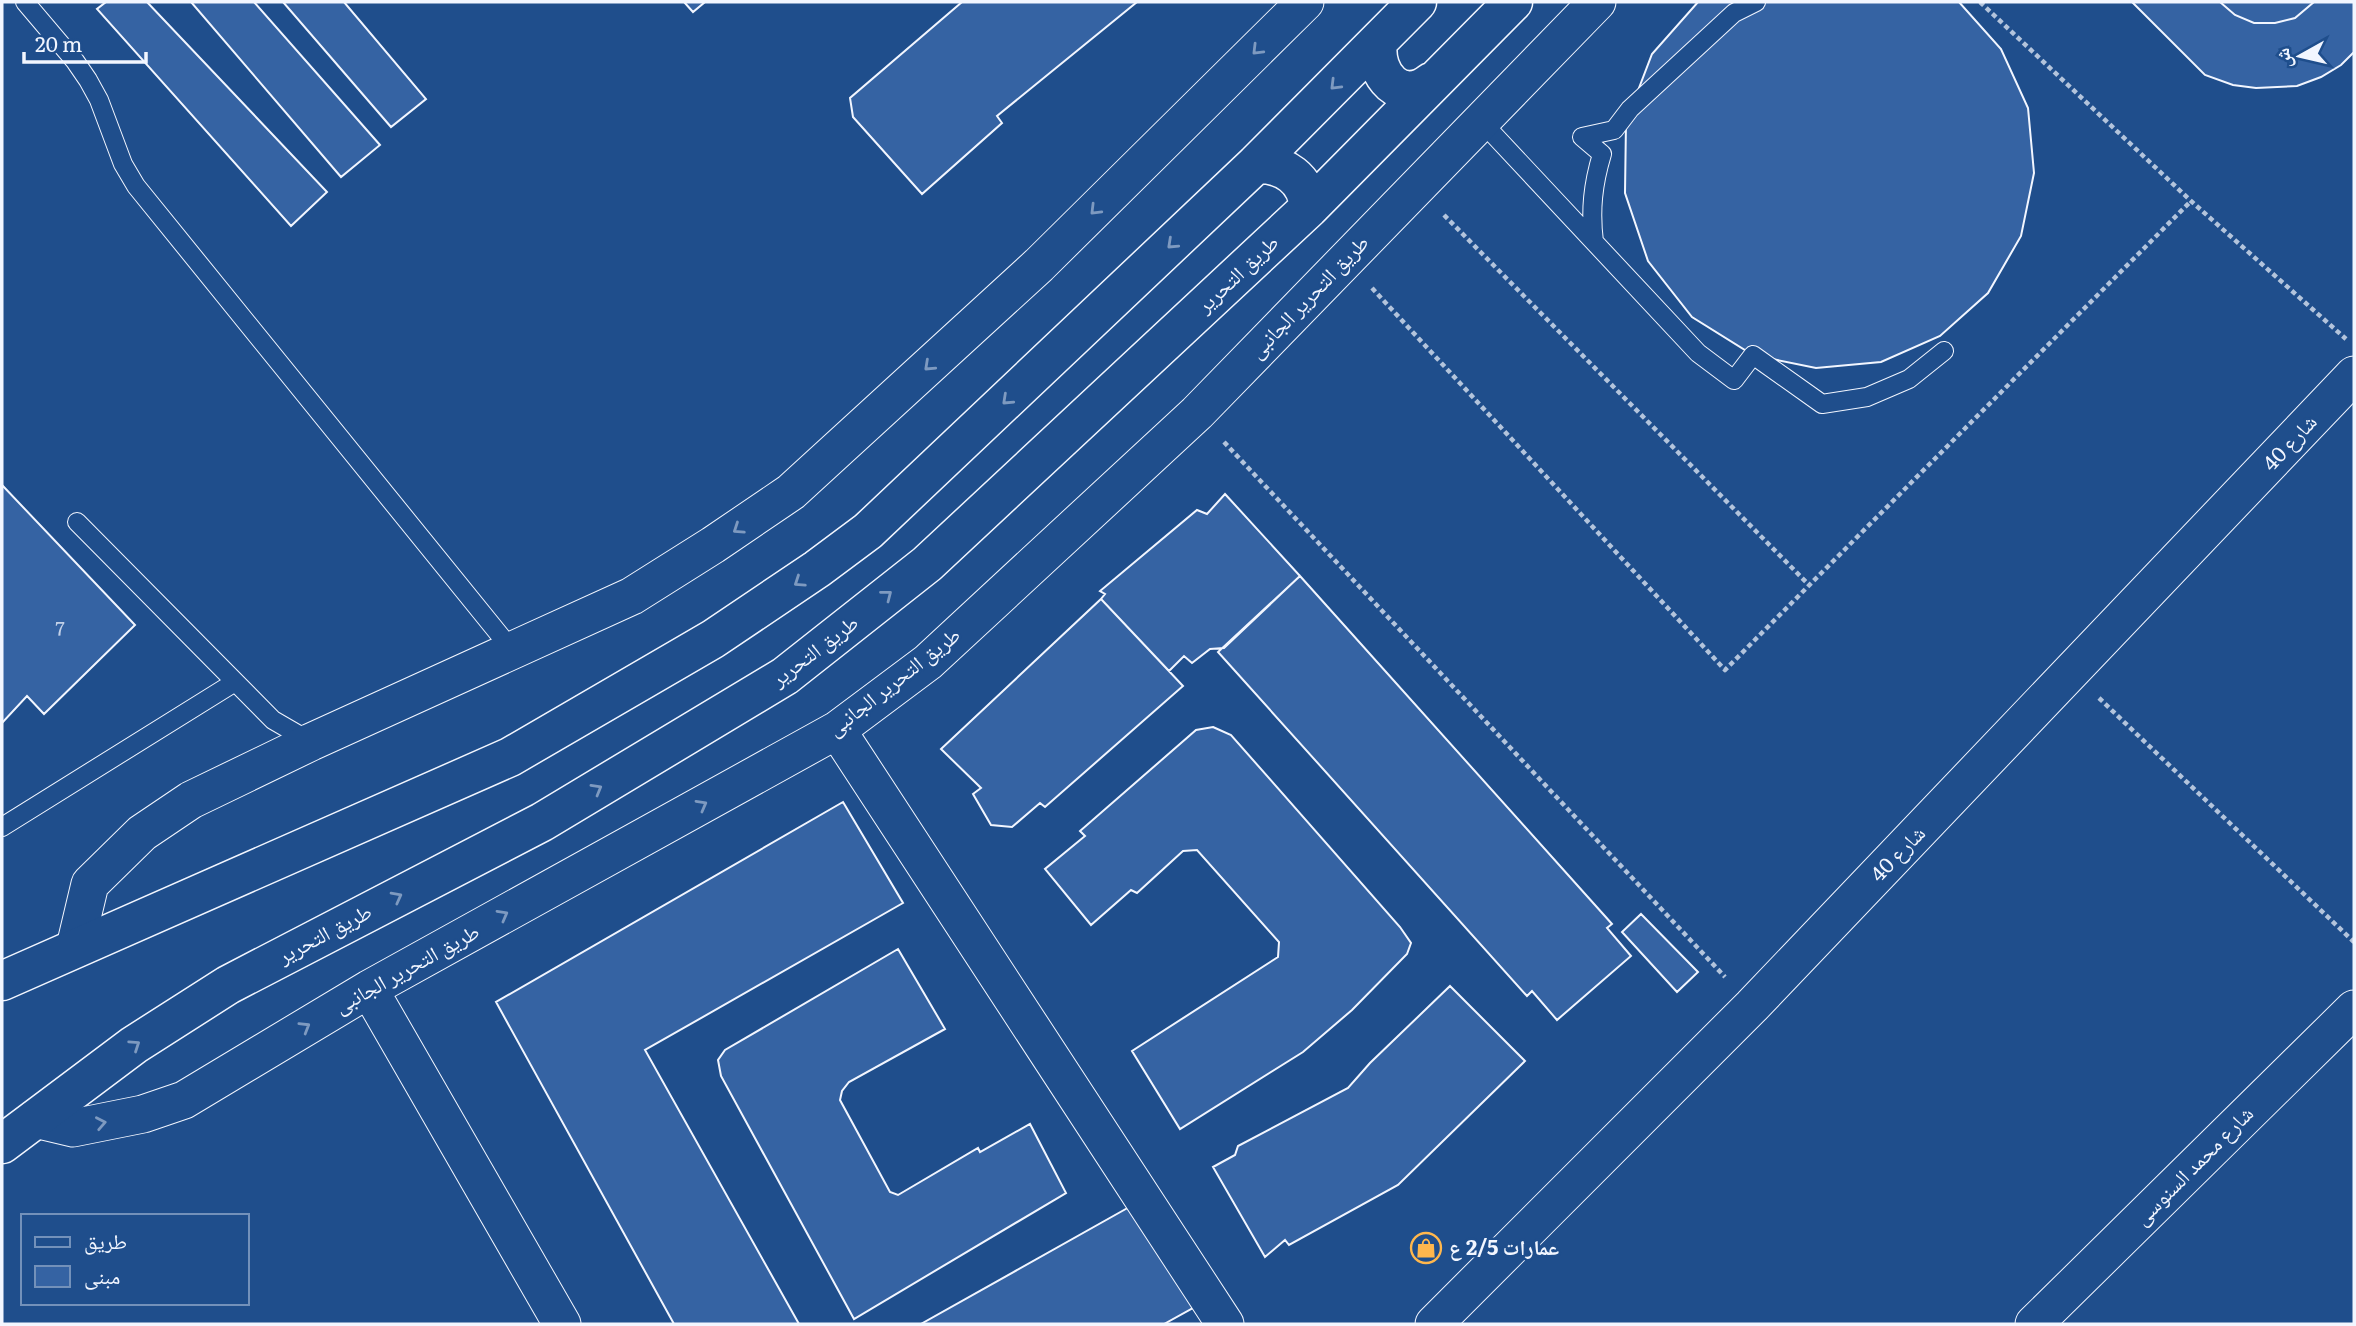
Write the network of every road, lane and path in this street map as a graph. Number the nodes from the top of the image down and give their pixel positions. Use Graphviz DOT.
graph roads {
  1 [pos="25,2"];
  2 [pos="1305,2"];
  3 [pos="1418,2"];
  4 [pos="1513,2"];
  5 [pos="1597,2"];
  6 [pos="1756,2"];
  7 [pos="1980,2"];
  8 [pos="1378,43"];
  9 [pos="1432,82"];
  10 [pos="1480,120"];
  11 [pos="1256,164"];
  12 [pos="1415,186"];
  13 [pos="2192,201"];
  14 [pos="1309,208"];
  15 [pos="1594,242"];
  16 [pos="1346,260"];
  17 [pos="2354,346"];
  18 [pos="1944,351"];
  19 [pos="2354,375"];
  20 [pos="1196,413"];
  21 [pos="77,522"];
  22 [pos="1810,585"];
  23 [pos="512,650"];
  24 [pos="2072,672"];
  25 [pos="235,682"];
  26 [pos="837,730"];
  27 [pos="311,742"];
  28 [pos="2,827"];
  29 [pos="2354,942"];
  30 [pos="75,947"];
  31 [pos="2,981"];
  32 [pos="369,989"];
  33 [pos="1752,1006"];
  34 [pos="2354,1009"];
  35 [pos="34,1119"];
  36 [pos="2,1144"];
  37 [pos="562,1324"];
  38 [pos="1225,1324"];
  39 [pos="1434,1324"];
  40 [pos="2034,1324"];
  1 -- 23 [label="lane"];
  2 -- 23 [label="street, one-way"];
  3 -- 8 [label="street"];
  4 -- 9 [label="street, طريق التحرير"];
  5 -- 10 [label="street, طريق التحرير الجانبى"];
  6 -- 15 [label="lane"];
  7 -- 13 [label="path"];
  8 -- 9 [label="street"];
  8 -- 11 [label="street, one-way"];
  9 -- 14 [label="street, طريق التحرير"];
  10 -- 12 [label="street, طريق التحرير الجانبى"];
  10 -- 15 [label="lane"];
  11 -- 14 [label="street"];
  11 -- 30 [label="street, one-way"];
  12 -- 16 [label="street, طريق التحرير الجانبى"];
  12 -- 22 [label="path"];
  13 -- 17 [label="path"];
  13 -- 22 [label="path"];
  35 -- 14 [label="street, طريق التحرير, one-way"];
  15 -- 18 [label="lane"];
  16 -- 20 [label="street, طريق التحرير الجانبى"];
  16 -- 22 [label="path"];
  19 -- 24 [label="street, شارع 40"];
  20 -- 26 [label="street, طريق التحرير الجانبى"];
  20 -- 33 [label="path"];
  21 -- 25 [label="lane"];
  23 -- 27 [label="street"];
  24 -- 29 [label="path"];
  24 -- 33 [label="street, شارع 40"];
  25 -- 27 [label="lane"];
  25 -- 28 [label="lane"];
  32 -- 26 [label="street, طريق التحرير الجانبى, one-way"];
  26 -- 38 [label="street"];
  27 -- 30 [label="street"];
  30 -- 31 [label="street"];
  35 -- 32 [label="street, طريق التحرير الجانبى, one-way"];
  32 -- 37 [label="street"];
  33 -- 39 [label="street, شارع 40"];
  34 -- 40 [label="street, شارع محمد السنوسى"];
  35 -- 36 [label="street, طريق التحرير"];
}
